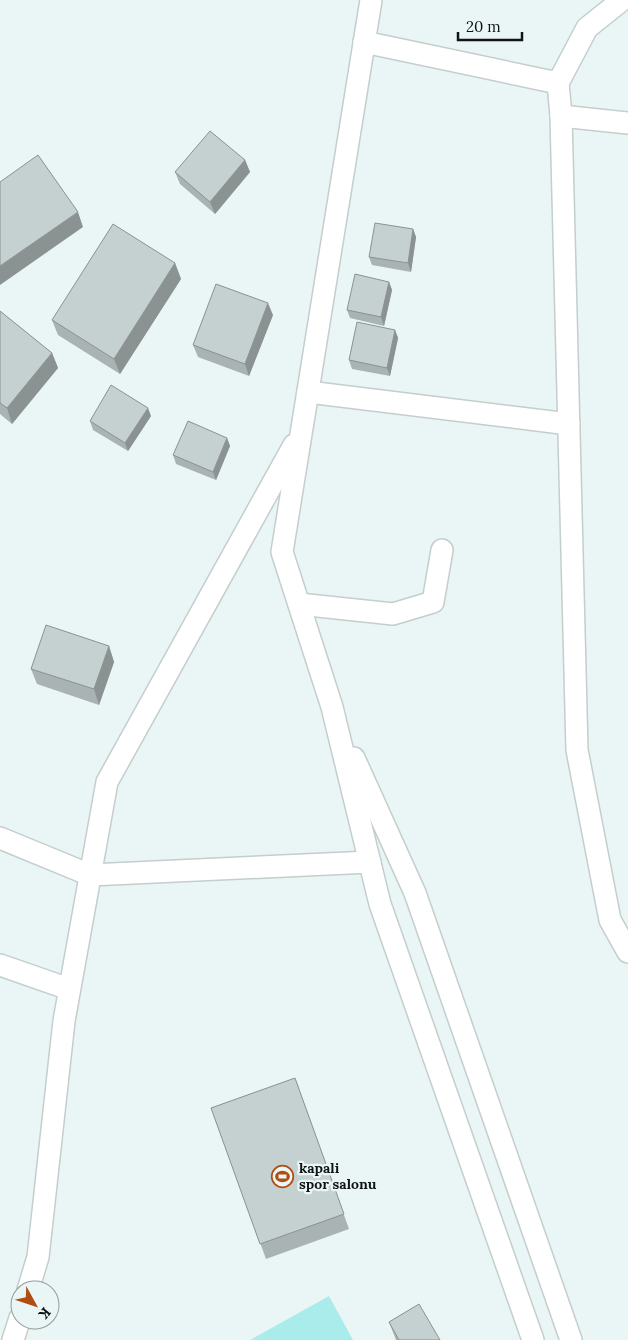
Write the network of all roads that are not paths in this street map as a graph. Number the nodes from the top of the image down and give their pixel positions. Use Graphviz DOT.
graph roads {
  1 [pos="371,0"];
  2 [pos="622,0"];
  3 [pos="364,42"];
  4 [pos="558,83"];
  5 [pos="561,116"];
  6 [pos="628,123"];
  7 [pos="308,392"];
  8 [pos="569,424"];
  9 [pos="302,432"];
  10 [pos="442,550"];
  11 [pos="299,604"];
  12 [pos="332,708"];
  13 [pos="0,838"];
  14 [pos="370,862"];
  15 [pos="90,875"];
  16 [pos="628,952"];
  17 [pos="0,965"];
  18 [pos="69,989"];
  19 [pos="31,1280"];
  20 [pos="532,1340"];
  21 [pos="572,1340"];
  1 -- 3 [label="street"];
  2 -- 4 [label="street"];
  3 -- 4 [label="street"];
  3 -- 7 [label="street"];
  4 -- 5 [label="street"];
  5 -- 6 [label="street"];
  5 -- 8 [label="street"];
  7 -- 8 [label="street"];
  7 -- 9 [label="street"];
  8 -- 16 [label="street"];
  9 -- 11 [label="street"];
  9 -- 15 [label="street"];
  10 -- 11 [label="street"];
  11 -- 12 [label="street"];
  12 -- 14 [label="street"];
  12 -- 21 [label="street"];
  13 -- 15 [label="street"];
  14 -- 15 [label="street"];
  14 -- 20 [label="street"];
  15 -- 18 [label="street"];
  17 -- 18 [label="street"];
  18 -- 19 [label="street"];
}
